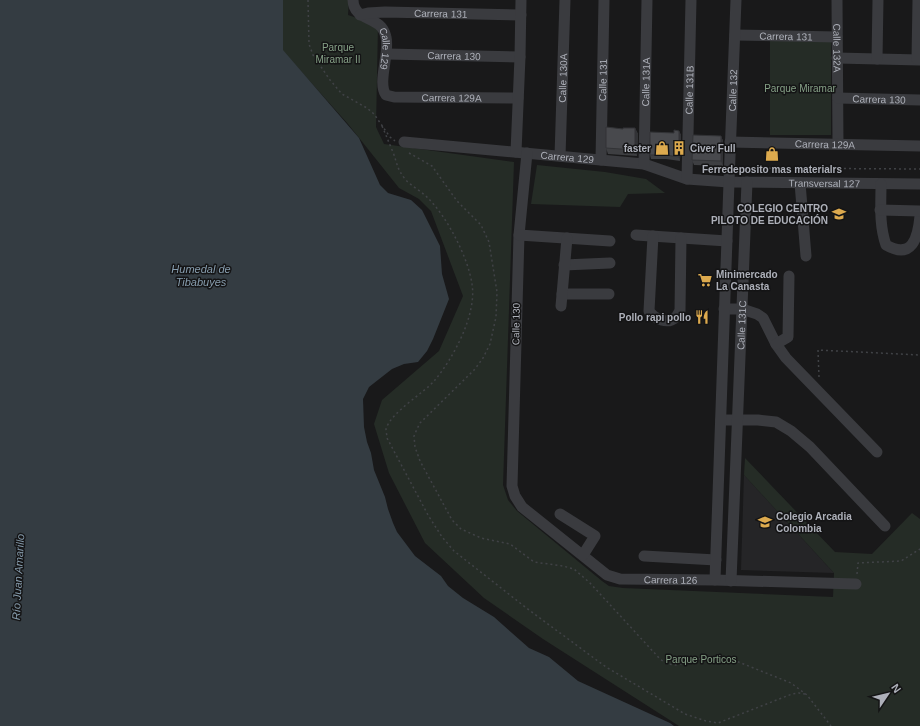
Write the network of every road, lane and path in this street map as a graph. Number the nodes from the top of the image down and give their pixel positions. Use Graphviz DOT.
graph roads {
  1 [pos="353,0"];
  2 [pos="521,0"];
  3 [pos="565,0"];
  4 [pos="604,0"];
  5 [pos="647,0"];
  6 [pos="691,0"];
  7 [pos="736,0"];
  8 [pos="837,0"];
  9 [pos="878,0"];
  10 [pos="918,0"];
  11 [pos="360,15"];
  12 [pos="521,15"];
  13 [pos="735,35"];
  14 [pos="837,37"];
  15 [pos="387,54"];
  16 [pos="520,57"];
  17 [pos="837,58"];
  18 [pos="877,59"];
  19 [pos="918,60"];
  20 [pos="386,95"];
  21 [pos="518,98"];
  22 [pos="838,98"];
  23 [pos="920,100"];
  24 [pos="404,142"];
  25 [pos="730,142"];
  26 [pos="838,144"];
  27 [pos="920,146"];
  28 [pos="521,152"];
  29 [pos="560,156"];
  30 [pos="602,160"];
  31 [pos="644,164"];
  32 [pos="729,168"];
  33 [pos="920,169"];
  34 [pos="688,179"];
  35 [pos="729,182"];
  36 [pos="747,182"];
  37 [pos="800,183"];
  38 [pos="881,184"];
  39 [pos="920,184"];
  40 [pos="880,210"];
  41 [pos="920,212"];
  42 [pos="920,216"];
  43 [pos="518,235"];
  44 [pos="636,235"];
  45 [pos="654,236"];
  46 [pos="567,238"];
  47 [pos="681,238"];
  48 [pos="610,241"];
  49 [pos="727,241"];
  50 [pos="806,256"];
  51 [pos="610,263"];
  52 [pos="564,265"];
  53 [pos="788,276"];
  54 [pos="562,294"];
  55 [pos="609,294"];
  56 [pos="561,306"];
  57 [pos="724,309"];
  58 [pos="742,309"];
  59 [pos="724,332"];
  60 [pos="712,334"];
  61 [pos="776,344"];
  62 [pos="920,355"];
  63 [pos="820,393"];
  64 [pos="721,420"];
  65 [pos="738,420"];
  66 [pos="876,452"];
  67 [pos="515,496"];
  68 [pos="560,514"];
  69 [pos="885,526"];
  70 [pos="920,549"];
  71 [pos="583,555"];
  72 [pos="644,556"];
  73 [pos="716,560"];
  74 [pos="715,580"];
  75 [pos="731,581"];
  76 [pos="856,584"];
  77 [pos="807,695"];
  78 [pos="831,726"];
  1 -- 11 [label="street"];
  2 -- 12 [label="street, Calle 130"];
  3 -- 29 [label="street, Calle 130A"];
  4 -- 30 [label="street, Calle 131"];
  5 -- 31 [label="street, Calle 131A"];
  6 -- 34 [label="street, Calle 131B"];
  7 -- 13 [label="street, Calle 132"];
  8 -- 14 [label="street, Calle 132A"];
  9 -- 18 [label="street"];
  10 -- 19 [label="street"];
  11 -- 12 [label="street, Carrera 131"];
  11 -- 15 [label="street, Calle 129"];
  12 -- 16 [label="street, Calle 130"];
  13 -- 14 [label="street, Carrera 131"];
  13 -- 25 [label="street, Calle 132"];
  14 -- 17 [label="street, Calle 132A"];
  15 -- 16 [label="street, Carrera 130"];
  15 -- 20 [label="street, Calle 129"];
  16 -- 21 [label="street, Calle 130"];
  17 -- 18 [label="street"];
  17 -- 22 [label="street, Calle 132A"];
  18 -- 19 [label="street"];
  20 -- 21 [label="street, Carrera 129A"];
  21 -- 28 [label="street, Calle 130"];
  22 -- 23 [label="street, Carrera 130"];
  22 -- 26 [label="street, Calle 132A"];
  24 -- 28 [label="street, Carrera 129"];
  25 -- 26 [label="street, Carrera 129A"];
  25 -- 32 [label="street, Calle 132"];
  26 -- 27 [label="street, Carrera 129A"];
  28 -- 29 [label="street, Carrera 129"];
  28 -- 43 [label="street, Calle 130"];
  29 -- 30 [label="street, Carrera 129"];
  30 -- 31 [label="street, Carrera 129"];
  31 -- 34 [label="street, Carrera 129"];
  32 -- 33 [label="path"];
  32 -- 35 [label="street, Calle 132"];
  34 -- 35 [label="street, Carrera 129"];
  35 -- 36 [label="street, Transversal 127"];
  35 -- 49 [label="street, Calle 131C"];
  36 -- 37 [label="street, Transversal 127"];
  36 -- 58 [label="street, Calle 131C"];
  37 -- 38 [label="street, Transversal 127"];
  37 -- 50 [label="street"];
  38 -- 39 [label="street, Transversal 127"];
  38 -- 40 [label="street"];
  40 -- 41 [label="street"];
  40 -- 42 [label="street"];
  43 -- 46 [label="street"];
  43 -- 67 [label="street, Calle 130"];
  44 -- 45 [label="street"];
  45 -- 47 [label="street"];
  45 -- 47 [label="street"];
  46 -- 48 [label="street"];
  46 -- 52 [label="street"];
  47 -- 49 [label="street"];
  49 -- 57 [label="street, Calle 131C"];
  51 -- 52 [label="street"];
  52 -- 54 [label="street"];
  53 -- 61 [label="street"];
  54 -- 55 [label="street"];
  54 -- 56 [label="street"];
  57 -- 58 [label="street"];
  57 -- 59 [label="street, Calle 131C"];
  58 -- 61 [label="street"];
  58 -- 65 [label="street, Calle 131C"];
  59 -- 60 [label="street"];
  59 -- 64 [label="street, Calle 131C"];
  61 -- 63 [label="street"];
  62 -- 63 [label="path"];
  63 -- 66 [label="street"];
  64 -- 65 [label="street"];
  64 -- 73 [label="street, Calle 131C"];
  65 -- 69 [label="street"];
  65 -- 75 [label="street, Calle 131C"];
  67 -- 71 [label="street, Carrera 126"];
  68 -- 71 [label="street"];
  70 -- 76 [label="path"];
  71 -- 74 [label="street, Carrera 126"];
  72 -- 73 [label="street"];
  73 -- 74 [label="street, Calle 131C"];
  74 -- 75 [label="street, Carrera 126"];
  75 -- 76 [label="street, Carrera 126"];
  77 -- 78 [label="path"];
}
